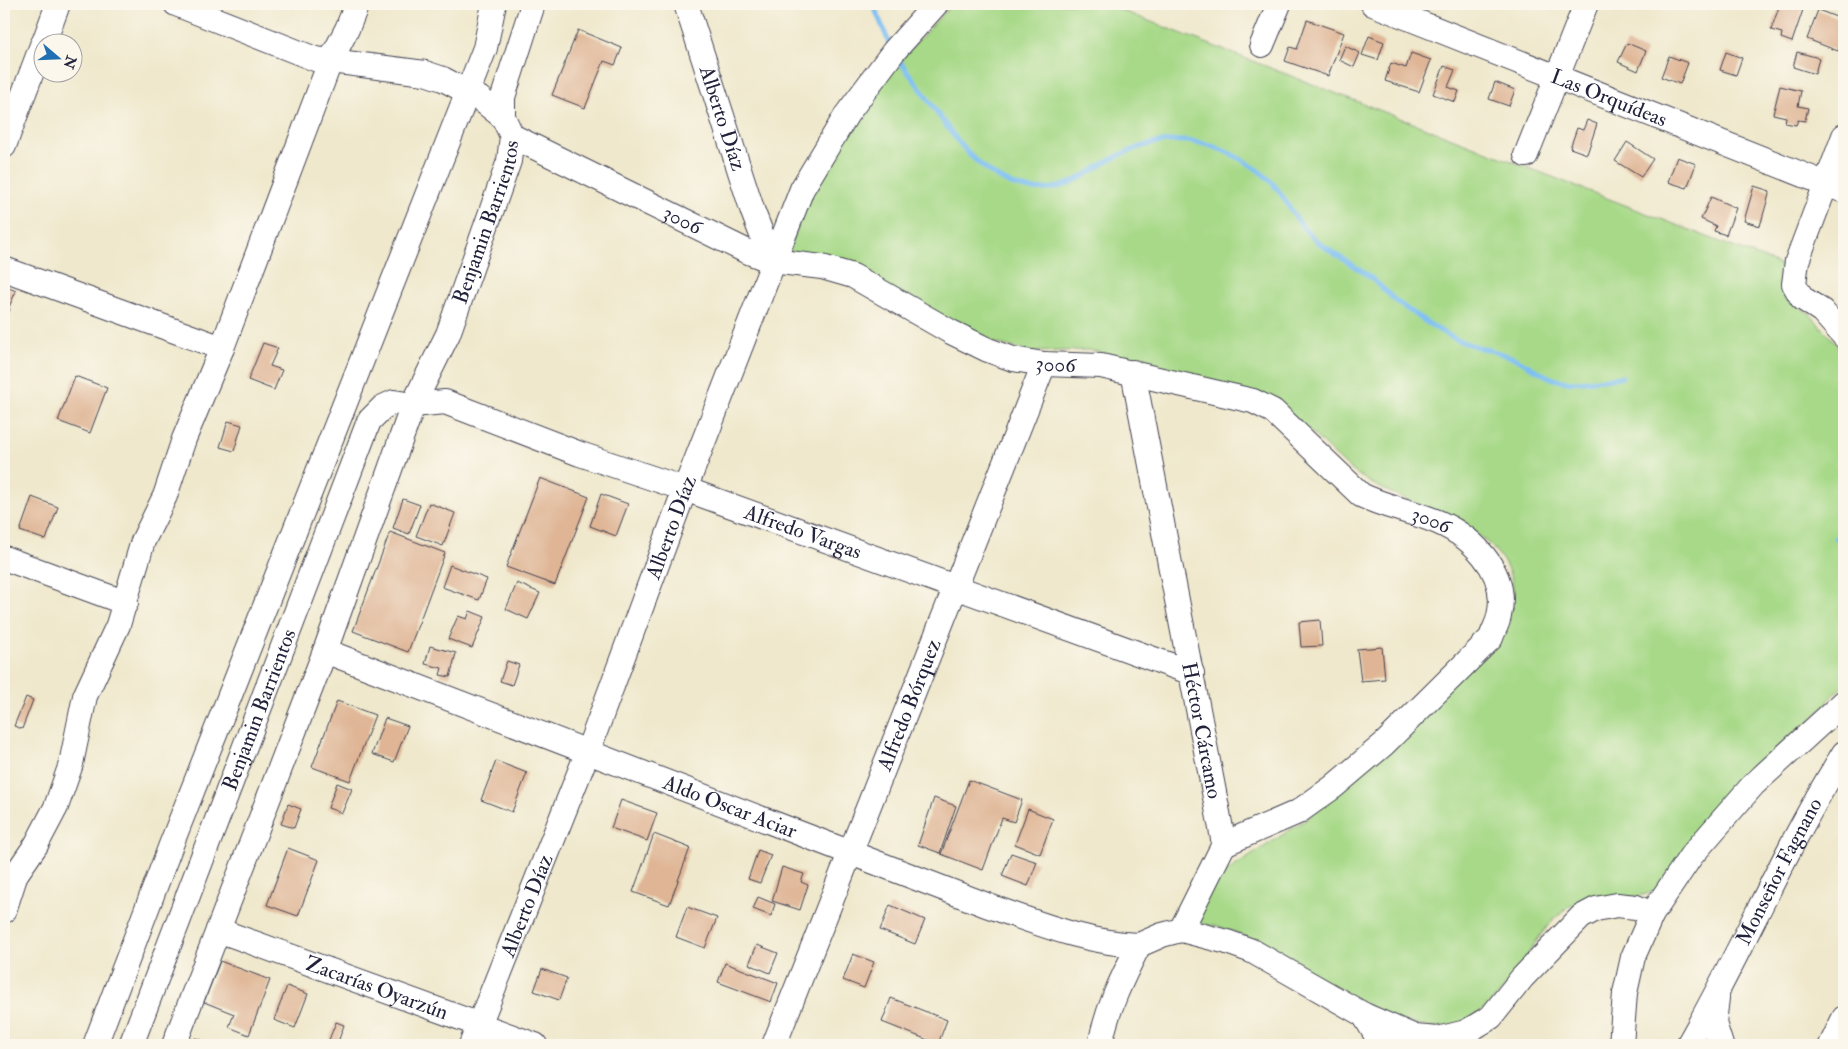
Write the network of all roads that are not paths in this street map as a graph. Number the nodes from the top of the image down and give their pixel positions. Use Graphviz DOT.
graph roads {
  1 [pos="58,4"];
  2 [pos="176,4"];
  3 [pos="357,4"];
  4 [pos="494,4"];
  5 [pos="533,4"];
  6 [pos="686,4"];
  7 [pos="936,4"];
  8 [pos="1279,4"];
  9 [pos="1373,4"];
  10 [pos="1586,4"];
  11 [pos="48,32"];
  12 [pos="1262,45"];
  13 [pos="330,62"];
  14 [pos="32,73"];
  15 [pos="1557,77"];
  16 [pos="468,92"];
  17 [pos="508,127"];
  18 [pos="1844,136"];
  19 [pos="4,146"];
  20 [pos="1526,155"];
  21 [pos="1835,187"];
  22 [pos="772,261"];
  23 [pos="4,269"];
  24 [pos="1844,336"];
  25 [pos="222,348"];
  26 [pos="1044,364"];
  27 [pos="1133,372"];
  28 [pos="413,404"];
  29 [pos="685,489"];
  30 [pos="4,558"];
  31 [pos="955,587"];
  32 [pos="126,603"];
  33 [pos="324,651"];
  34 [pos="1192,673"];
  35 [pos="1844,702"];
  36 [pos="588,752"];
  37 [pos="1844,753"];
  38 [pos="1224,844"];
  39 [pos="851,853"];
  40 [pos="10,872"];
  41 [pos="4,911"];
  42 [pos="1652,914"];
  43 [pos="218,930"];
  44 [pos="1181,930"];
  45 [pos="1139,945"];
  46 [pos="1718,993"];
  47 [pos="1364,1015"];
  48 [pos="1844,1018"];
  49 [pos="474,1035"];
  50 [pos="134,1038"];
  51 [pos="95,1045"];
  52 [pos="164,1045"];
  53 [pos="174,1045"];
  54 [pos="535,1045"];
  55 [pos="774,1045"];
  56 [pos="1100,1045"];
  57 [pos="1382,1045"];
  58 [pos="1620,1045"];
  59 [pos="1688,1045"];
  60 [pos="1721,1045"];
  61 [pos="1831,1045"];
  1 -- 11 [label="street"];
  2 -- 13 [label="street, 3006"];
  3 -- 13 [label="street"];
  4 -- 16 [label="street"];
  5 -- 17 [label="street, Benjamin Barrientos"];
  6 -- 22 [label="street, Alberto Díaz"];
  7 -- 22 [label="street"];
  8 -- 12 [label="street"];
  9 -- 15 [label="street, Las Orquídeas"];
  10 -- 15 [label="street"];
  13 -- 16 [label="street, 3006"];
  13 -- 25 [label="street"];
  14 -- 19 [label="street"];
  15 -- 20 [label="street"];
  15 -- 21 [label="street, Las Orquídeas"];
  16 -- 17 [label="street, 3006"];
  16 -- 51 [label="street"];
  17 -- 22 [label="street, 3006"];
  17 -- 28 [label="street, Benjamin Barrientos"];
  18 -- 21 [label="street"];
  21 -- 24 [label="street"];
  22 -- 26 [label="street, 3006"];
  22 -- 29 [label="street, Alberto Díaz"];
  23 -- 25 [label="street"];
  25 -- 32 [label="street"];
  26 -- 27 [label="street, 3006"];
  26 -- 31 [label="street, Alfredo Bórquez"];
  27 -- 34 [label="street, Héctor Cárcamo"];
  27 -- 38 [label="street, 3006"];
  28 -- 29 [label="street, Alfredo Vargas"];
  28 -- 33 [label="street, Benjamin Barrientos"];
  28 -- 50 [label="street, Benjamin Barrientos"];
  29 -- 31 [label="street, Alfredo Vargas"];
  29 -- 36 [label="street, Alberto Díaz"];
  30 -- 32 [label="street"];
  31 -- 34 [label="street, Alfredo Vargas"];
  31 -- 39 [label="street, Alfredo Bórquez"];
  32 -- 40 [label="street"];
  33 -- 36 [label="street, Aldo Oscar Aciar"];
  33 -- 43 [label="street, Benjamin Barrientos"];
  34 -- 38 [label="street, Héctor Cárcamo"];
  35 -- 42 [label="street"];
  36 -- 39 [label="street, Aldo Oscar Aciar"];
  36 -- 49 [label="street, Alberto Díaz"];
  37 -- 46 [label="street, Monseñor Fagnano"];
  38 -- 44 [label="street"];
  39 -- 45 [label="street, Aldo Oscar Aciar"];
  39 -- 55 [label="street, Alfredo Bórquez"];
  40 -- 41 [label="street"];
  42 -- 47 [label="street"];
  42 -- 58 [label="street"];
  43 -- 49 [label="street, Zacarías Oyarzún"];
  43 -- 53 [label="street, Benjamin Barrientos"];
  44 -- 45 [label="street"];
  44 -- 47 [label="street"];
  45 -- 56 [label="street"];
  46 -- 59 [label="street, Monseñor Fagnano"];
  46 -- 60 [label="street"];
  47 -- 57 [label="street"];
  48 -- 61 [label="street"];
  49 -- 54 [label="street, Zacarías Oyarzún"];
  50 -- 52 [label="street"];
}
